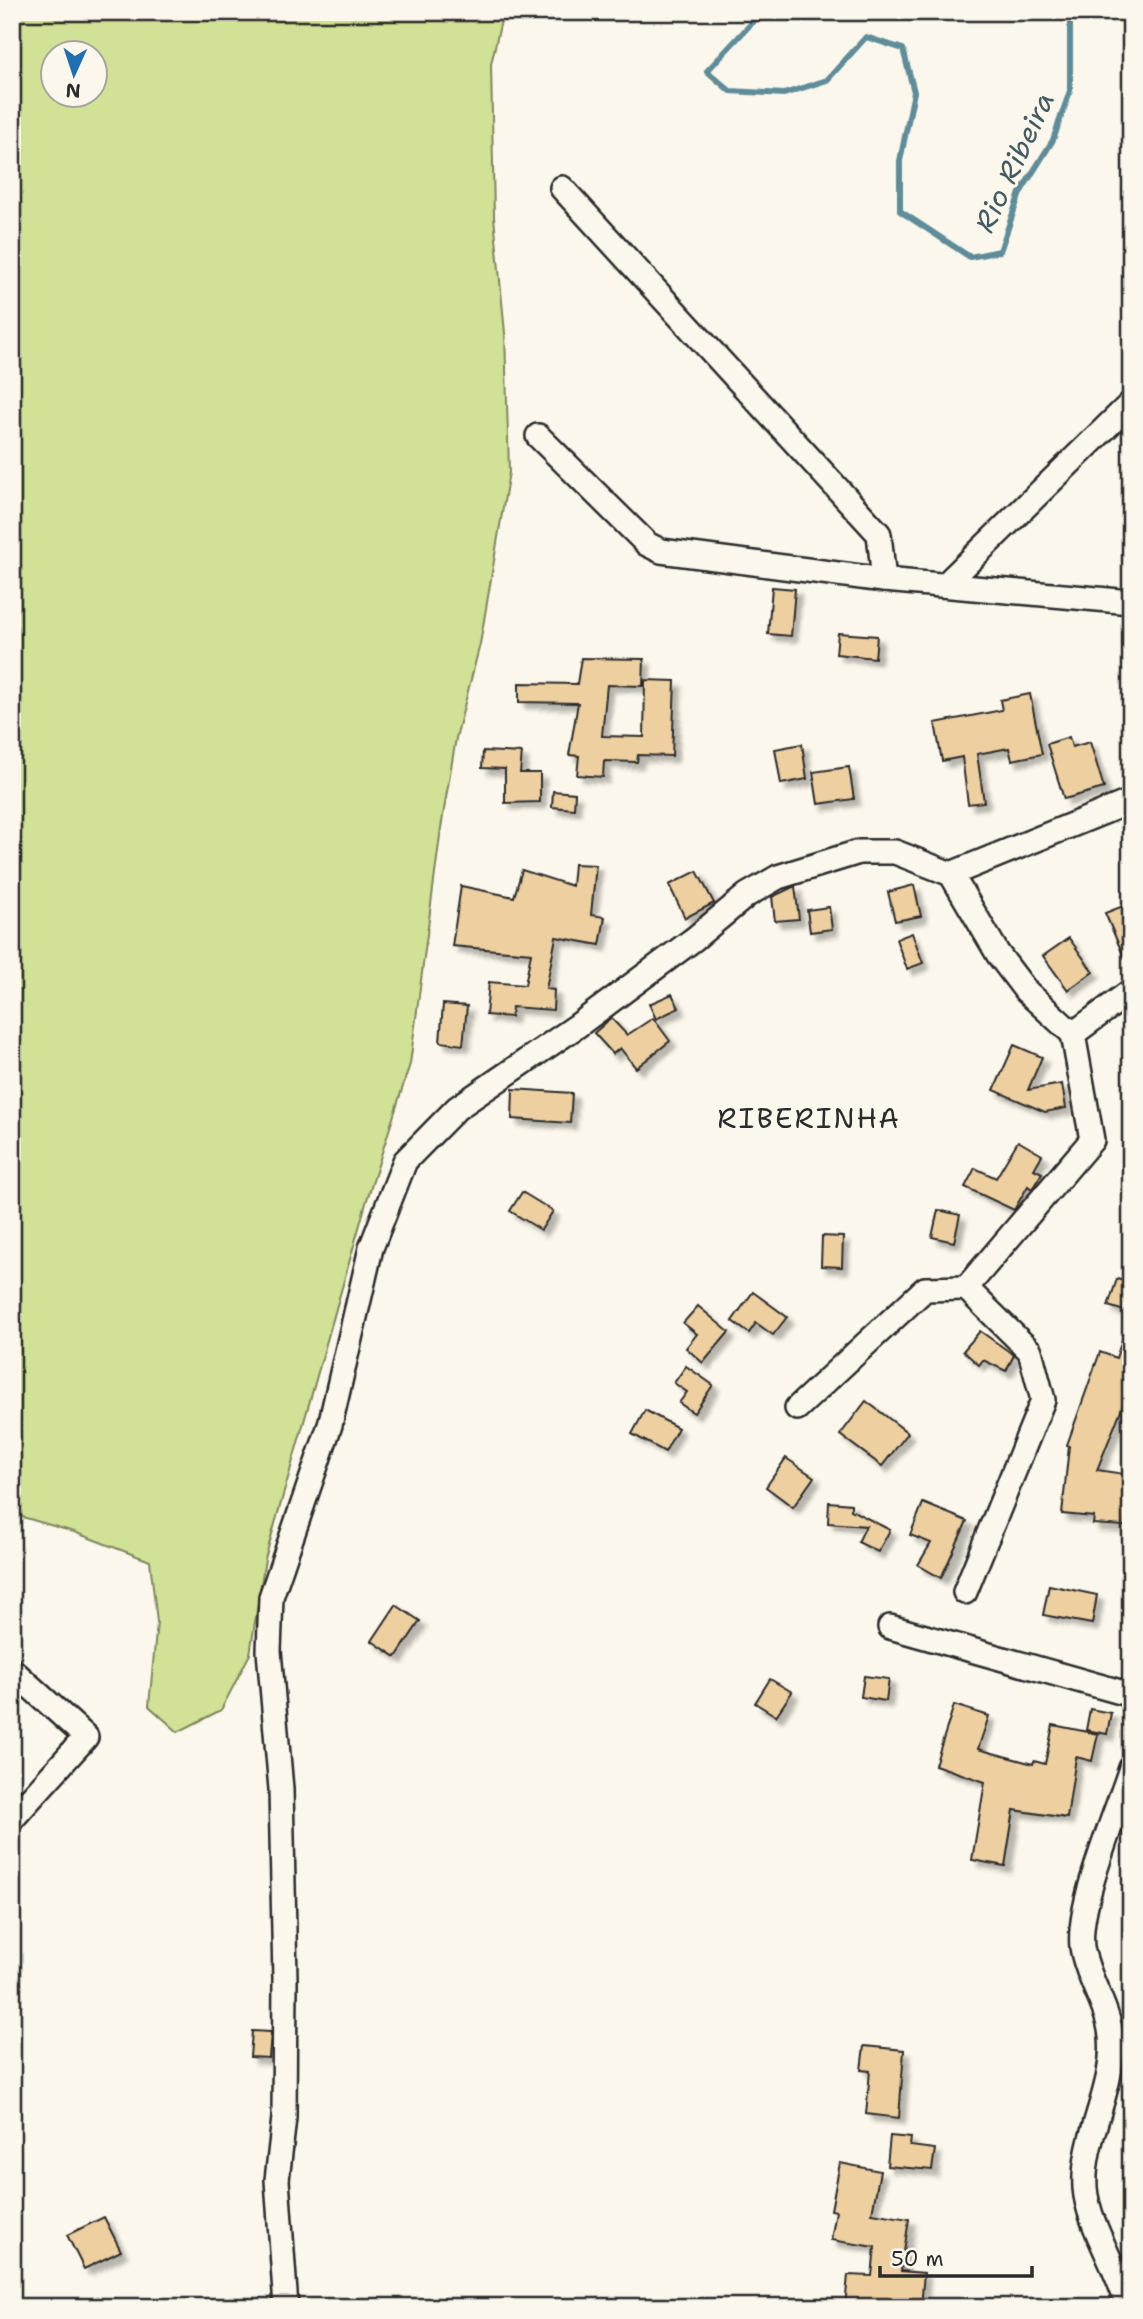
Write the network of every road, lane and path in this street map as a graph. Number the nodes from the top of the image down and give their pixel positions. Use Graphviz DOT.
graph roads {
  1 [pos="562,188"];
  2 [pos="1131,403"];
  3 [pos="538,436"];
  4 [pos="884,580"];
  5 [pos="945,585"];
  6 [pos="1131,602"];
  7 [pos="1131,801"];
  8 [pos="951,874"];
  9 [pos="1131,991"];
  10 [pos="1073,1034"];
  11 [pos="966,1287"];
  12 [pos="797,1408"];
  13 [pos="965,1592"];
  14 [pos="890,1627"];
  15 [pos="12,1670"];
  16 [pos="1131,1695"];
  17 [pos="1131,1768"];
  18 [pos="12,1819"];
  19 [pos="286,2307"];
  20 [pos="1128,2307"];
  1 -- 4 [label="street"];
  2 -- 5 [label="street"];
  3 -- 4 [label="street"];
  4 -- 5 [label="street"];
  5 -- 6 [label="street"];
  7 -- 8 [label="street"];
  8 -- 10 [label="street"];
  8 -- 19 [label="street"];
  9 -- 10 [label="street"];
  10 -- 11 [label="street"];
  11 -- 12 [label="street"];
  11 -- 13 [label="street"];
  14 -- 16 [label="street"];
  15 -- 18 [label="street"];
  17 -- 20 [label="street"];
}
